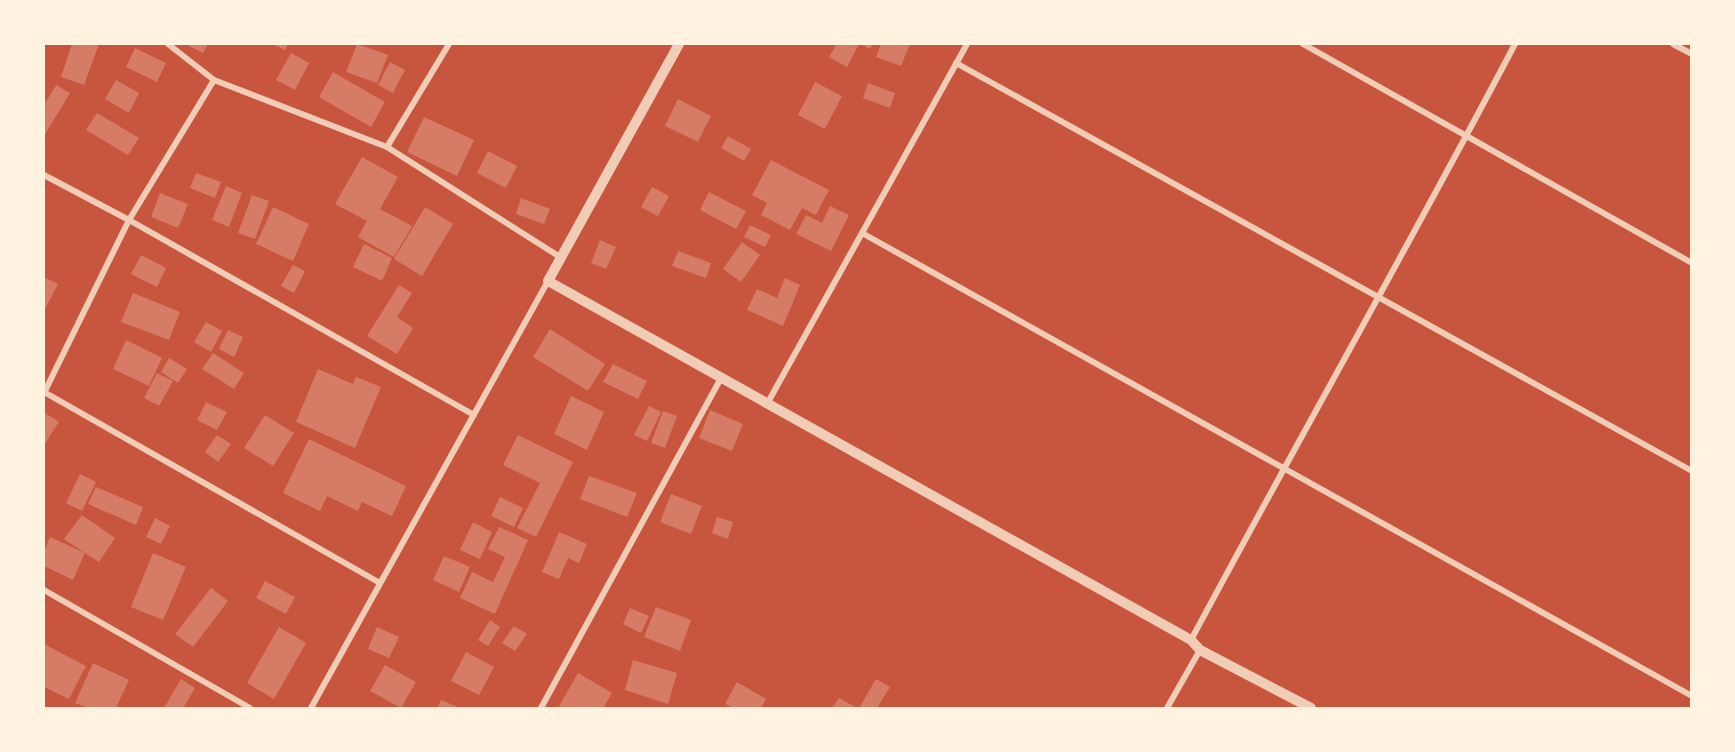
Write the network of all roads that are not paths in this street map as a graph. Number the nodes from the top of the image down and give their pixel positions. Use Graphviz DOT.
graph roads {
  1 [pos="168,44"];
  2 [pos="449,44"];
  3 [pos="679,44"];
  4 [pos="967,44"];
  5 [pos="1303,44"];
  6 [pos="1515,44"];
  7 [pos="1673,44"];
  8 [pos="1692,54"];
  9 [pos="956,63"];
  10 [pos="214,80"];
  11 [pos="1467,135"];
  12 [pos="387,147"];
  13 [pos="44,175"];
  14 [pos="129,220"];
  15 [pos="862,233"];
  16 [pos="561,256"];
  17 [pos="1692,263"];
  18 [pos="548,281"];
  19 [pos="1379,297"];
  20 [pos="721,378"];
  21 [pos="44,392"];
  22 [pos="767,404"];
  23 [pos="474,416"];
  24 [pos="1284,467"];
  25 [pos="1692,471"];
  26 [pos="380,583"];
  27 [pos="44,590"];
  28 [pos="1191,640"];
  29 [pos="1200,650"];
  30 [pos="1692,696"];
  31 [pos="250,708"];
  32 [pos="310,708"];
  33 [pos="541,708"];
  34 [pos="1167,708"];
  35 [pos="1311,708"];
  1 -- 10 [label="street"];
  2 -- 12 [label="street"];
  3 -- 16 [label="street"];
  4 -- 9 [label="street"];
  5 -- 11 [label="street"];
  6 -- 11 [label="street"];
  7 -- 8 [label="street"];
  9 -- 15 [label="street"];
  9 -- 19 [label="street"];
  10 -- 12 [label="street"];
  10 -- 14 [label="street"];
  11 -- 17 [label="street"];
  11 -- 19 [label="street"];
  12 -- 16 [label="street"];
  13 -- 14 [label="street"];
  14 -- 21 [label="street"];
  14 -- 23 [label="street"];
  15 -- 22 [label="street"];
  15 -- 24 [label="street"];
  16 -- 18 [label="street"];
  18 -- 20 [label="street"];
  18 -- 23 [label="street"];
  19 -- 24 [label="street"];
  19 -- 25 [label="street"];
  20 -- 22 [label="street"];
  20 -- 33 [label="street"];
  21 -- 26 [label="street"];
  22 -- 28 [label="street"];
  23 -- 26 [label="street"];
  24 -- 28 [label="street"];
  24 -- 30 [label="street"];
  26 -- 32 [label="street"];
  27 -- 31 [label="street"];
  28 -- 29 [label="street"];
  29 -- 34 [label="street"];
  29 -- 35 [label="street"];
}
